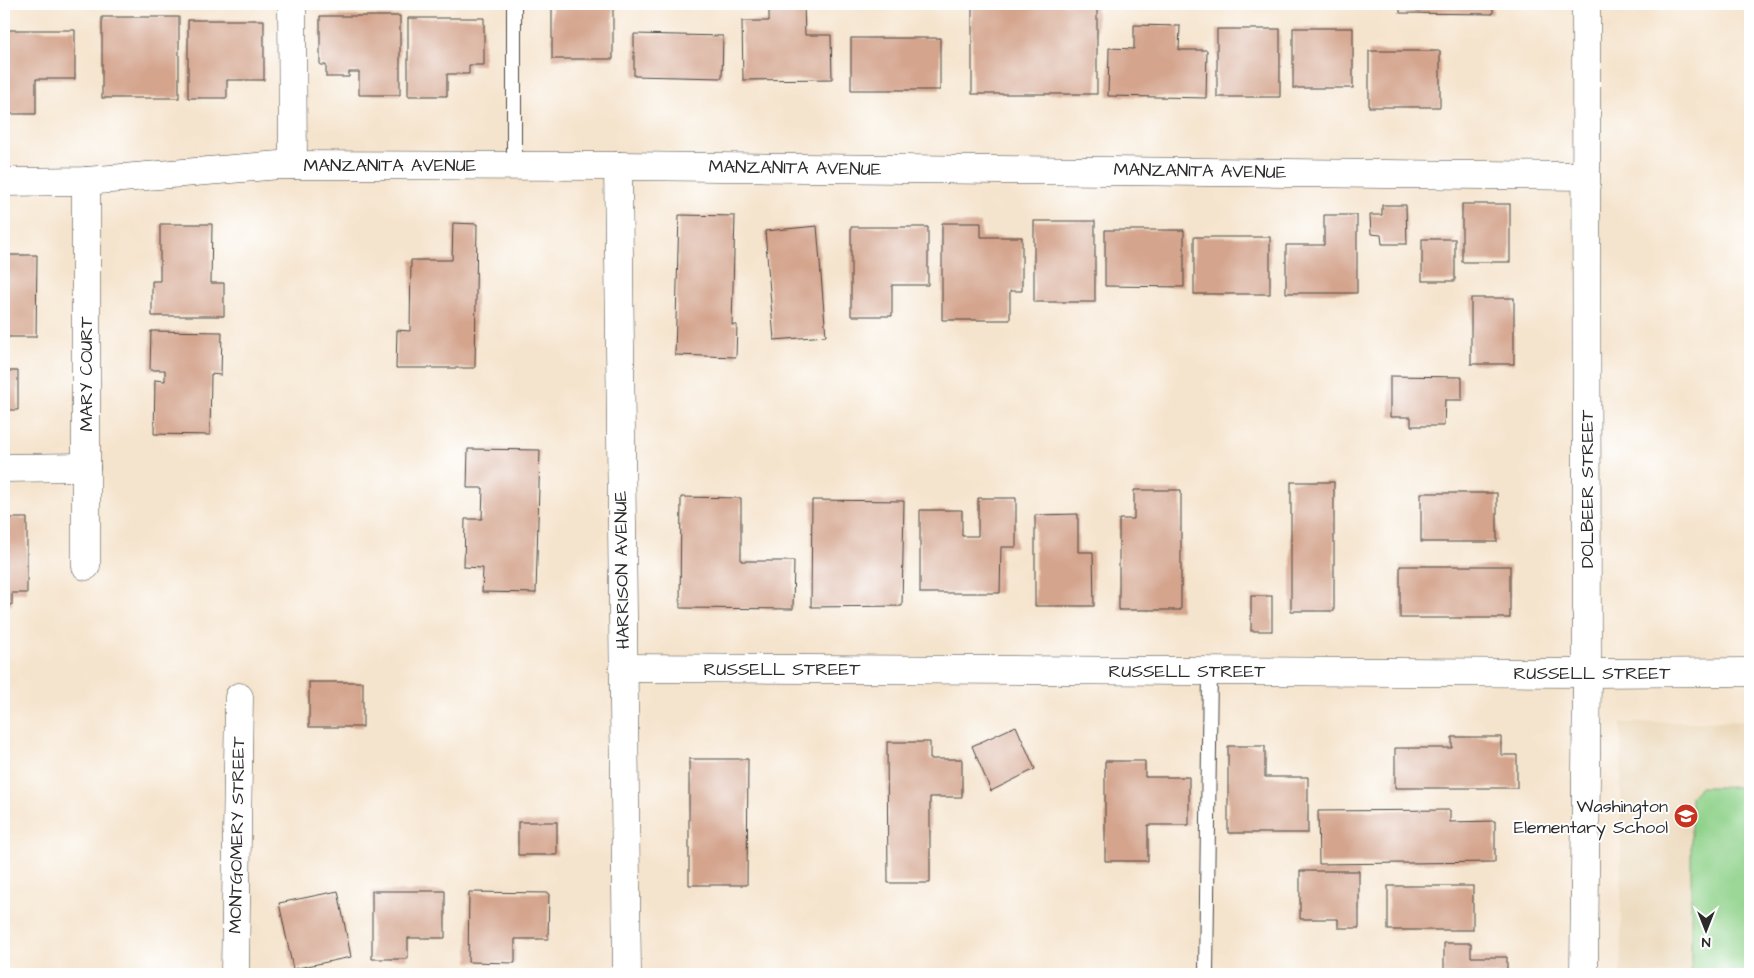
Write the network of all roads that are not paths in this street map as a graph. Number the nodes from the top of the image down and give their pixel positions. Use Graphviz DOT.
graph roads {
  1 [pos="292,4"];
  2 [pos="514,4"];
  3 [pos="1586,4"];
  4 [pos="293,165"];
  5 [pos="514,166"];
  6 [pos="618,166"];
  7 [pos="1586,176"];
  8 [pos="86,181"];
  9 [pos="4,182"];
  10 [pos="86,467"];
  11 [pos="4,468"];
  12 [pos="86,566"];
  13 [pos="624,668"];
  14 [pos="1210,671"];
  15 [pos="1750,672"];
  16 [pos="1587,673"];
  17 [pos="239,697"];
  18 [pos="235,974"];
  19 [pos="627,974"];
  20 [pos="1206,974"];
  21 [pos="1584,974"];
  1 -- 4 [label="street"];
  2 -- 5 [label="lane"];
  3 -- 7 [label="street, DOLBEER STREET"];
  4 -- 5 [label="street, MANZANITA AVENUE"];
  4 -- 8 [label="street, MANZANITA AVENUE"];
  5 -- 6 [label="street, MANZANITA AVENUE"];
  6 -- 7 [label="street, MANZANITA AVENUE"];
  6 -- 13 [label="street, HARRISON AVENUE"];
  7 -- 16 [label="street, DOLBEER STREET"];
  8 -- 9 [label="street, MANZANITA AVENUE"];
  8 -- 10 [label="street, MARY COURT"];
  10 -- 11 [label="street"];
  10 -- 12 [label="street, MARY COURT"];
  13 -- 14 [label="street, RUSSELL STREET"];
  13 -- 19 [label="street, HARRISON AVENUE"];
  14 -- 16 [label="street, RUSSELL STREET"];
  14 -- 20 [label="lane"];
  15 -- 16 [label="street, RUSSELL STREET"];
  16 -- 21 [label="street, DOLBEER STREET"];
  17 -- 18 [label="street, MONTGOMERY STREET"];
}
